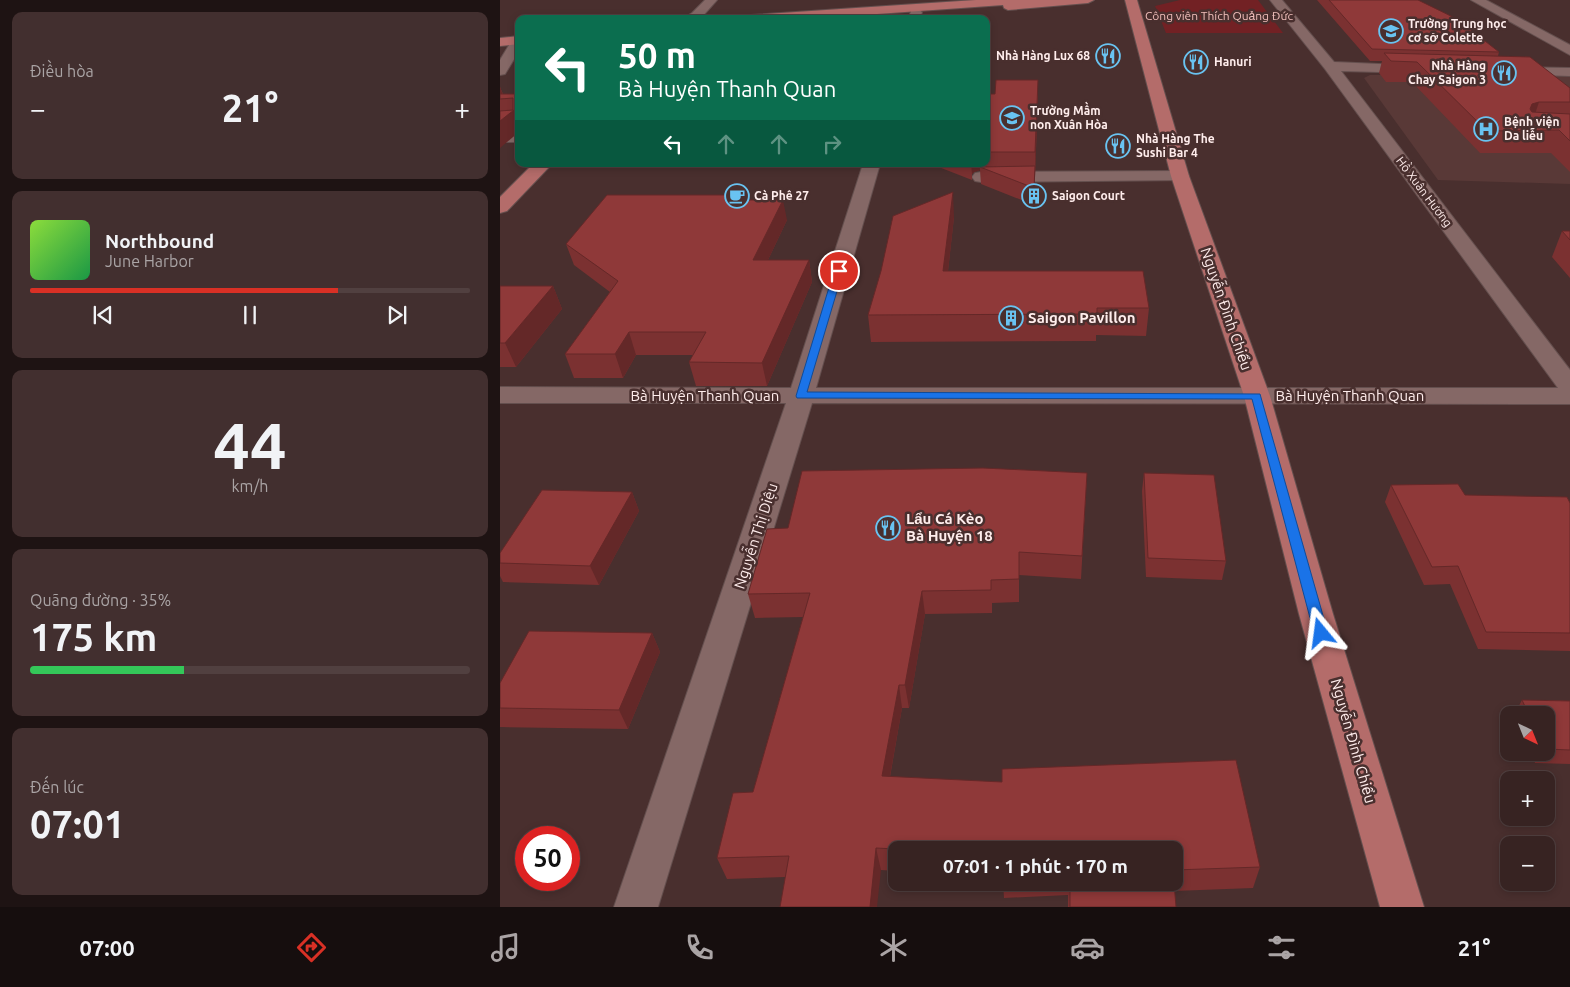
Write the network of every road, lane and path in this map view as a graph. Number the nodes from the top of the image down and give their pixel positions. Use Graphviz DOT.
graph roads {
  1 [pos="711,0"];
  2 [pos="1026,0"];
  3 [pos="1088,0"];
  4 [pos="1131,0"];
  5 [pos="1276,0"];
  6 [pos="1476,0"];
  7 [pos="936,3"];
  8 [pos="916,13"];
  9 [pos="697,15"];
  10 [pos="861,15"];
  11 [pos="888,15"];
  12 [pos="515,35"];
  13 [pos="500,36"];
  14 [pos="515,40"];
  15 [pos="500,42"];
  16 [pos="515,47"];
  17 [pos="1570,51"];
  18 [pos="1330,66"];
  19 [pos="1435,69"];
  20 [pos="500,71"];
  21 [pos="1502,71"];
  22 [pos="1567,73"];
  23 [pos="515,124"];
  24 [pos="500,125"];
  25 [pos="515,136"];
  26 [pos="500,137"];
  27 [pos="540,167"];
  28 [pos="870,167"];
  29 [pos="1180,176"];
  30 [pos="981,177"];
  31 [pos="500,207"];
  32 [pos="1570,387"];
  33 [pos="500,396"];
  34 [pos="801,396"];
  35 [pos="1257,396"];
  36 [pos="1570,396"];
  37 [pos="636,907"];
  38 [pos="1402,907"];
  1 -- 9 [label="street"];
  2 -- 7 [label="main road"];
  3 -- 8 [label="main road"];
  4 -- 29 [label="main road, Nguyễn Đình Chiểu"];
  5 -- 18 [label="street, Hồ Xuân Hương"];
  6 -- 17 [label="street"];
  7 -- 8 [label="main road"];
  8 -- 10 [label="main road"];
  8 -- 11 [label="main road"];
  12 -- 13 [label="main road"];
  14 -- 15 [label="main road"];
  16 -- 20 [label="street"];
  18 -- 19 [label="street"];
  18 -- 32 [label="street, Hồ Xuân Hương"];
  21 -- 22 [label="street"];
  23 -- 24 [label="street"];
  25 -- 26 [label="street"];
  27 -- 31 [label="main road"];
  28 -- 34 [label="street, Nguyễn Thị Diệu"];
  29 -- 30 [label="street"];
  29 -- 35 [label="main road, Nguyễn Đình Chiểu"];
  33 -- 34 [label="street, Bà Huyện Thanh Quan"];
  34 -- 35 [label="street, Bà Huyện Thanh Quan"];
  34 -- 37 [label="street, Nguyễn Thị Diệu"];
  35 -- 36 [label="street, Bà Huyện Thanh Quan"];
  35 -- 38 [label="main road, Nguyễn Đình Chiểu"];
}
